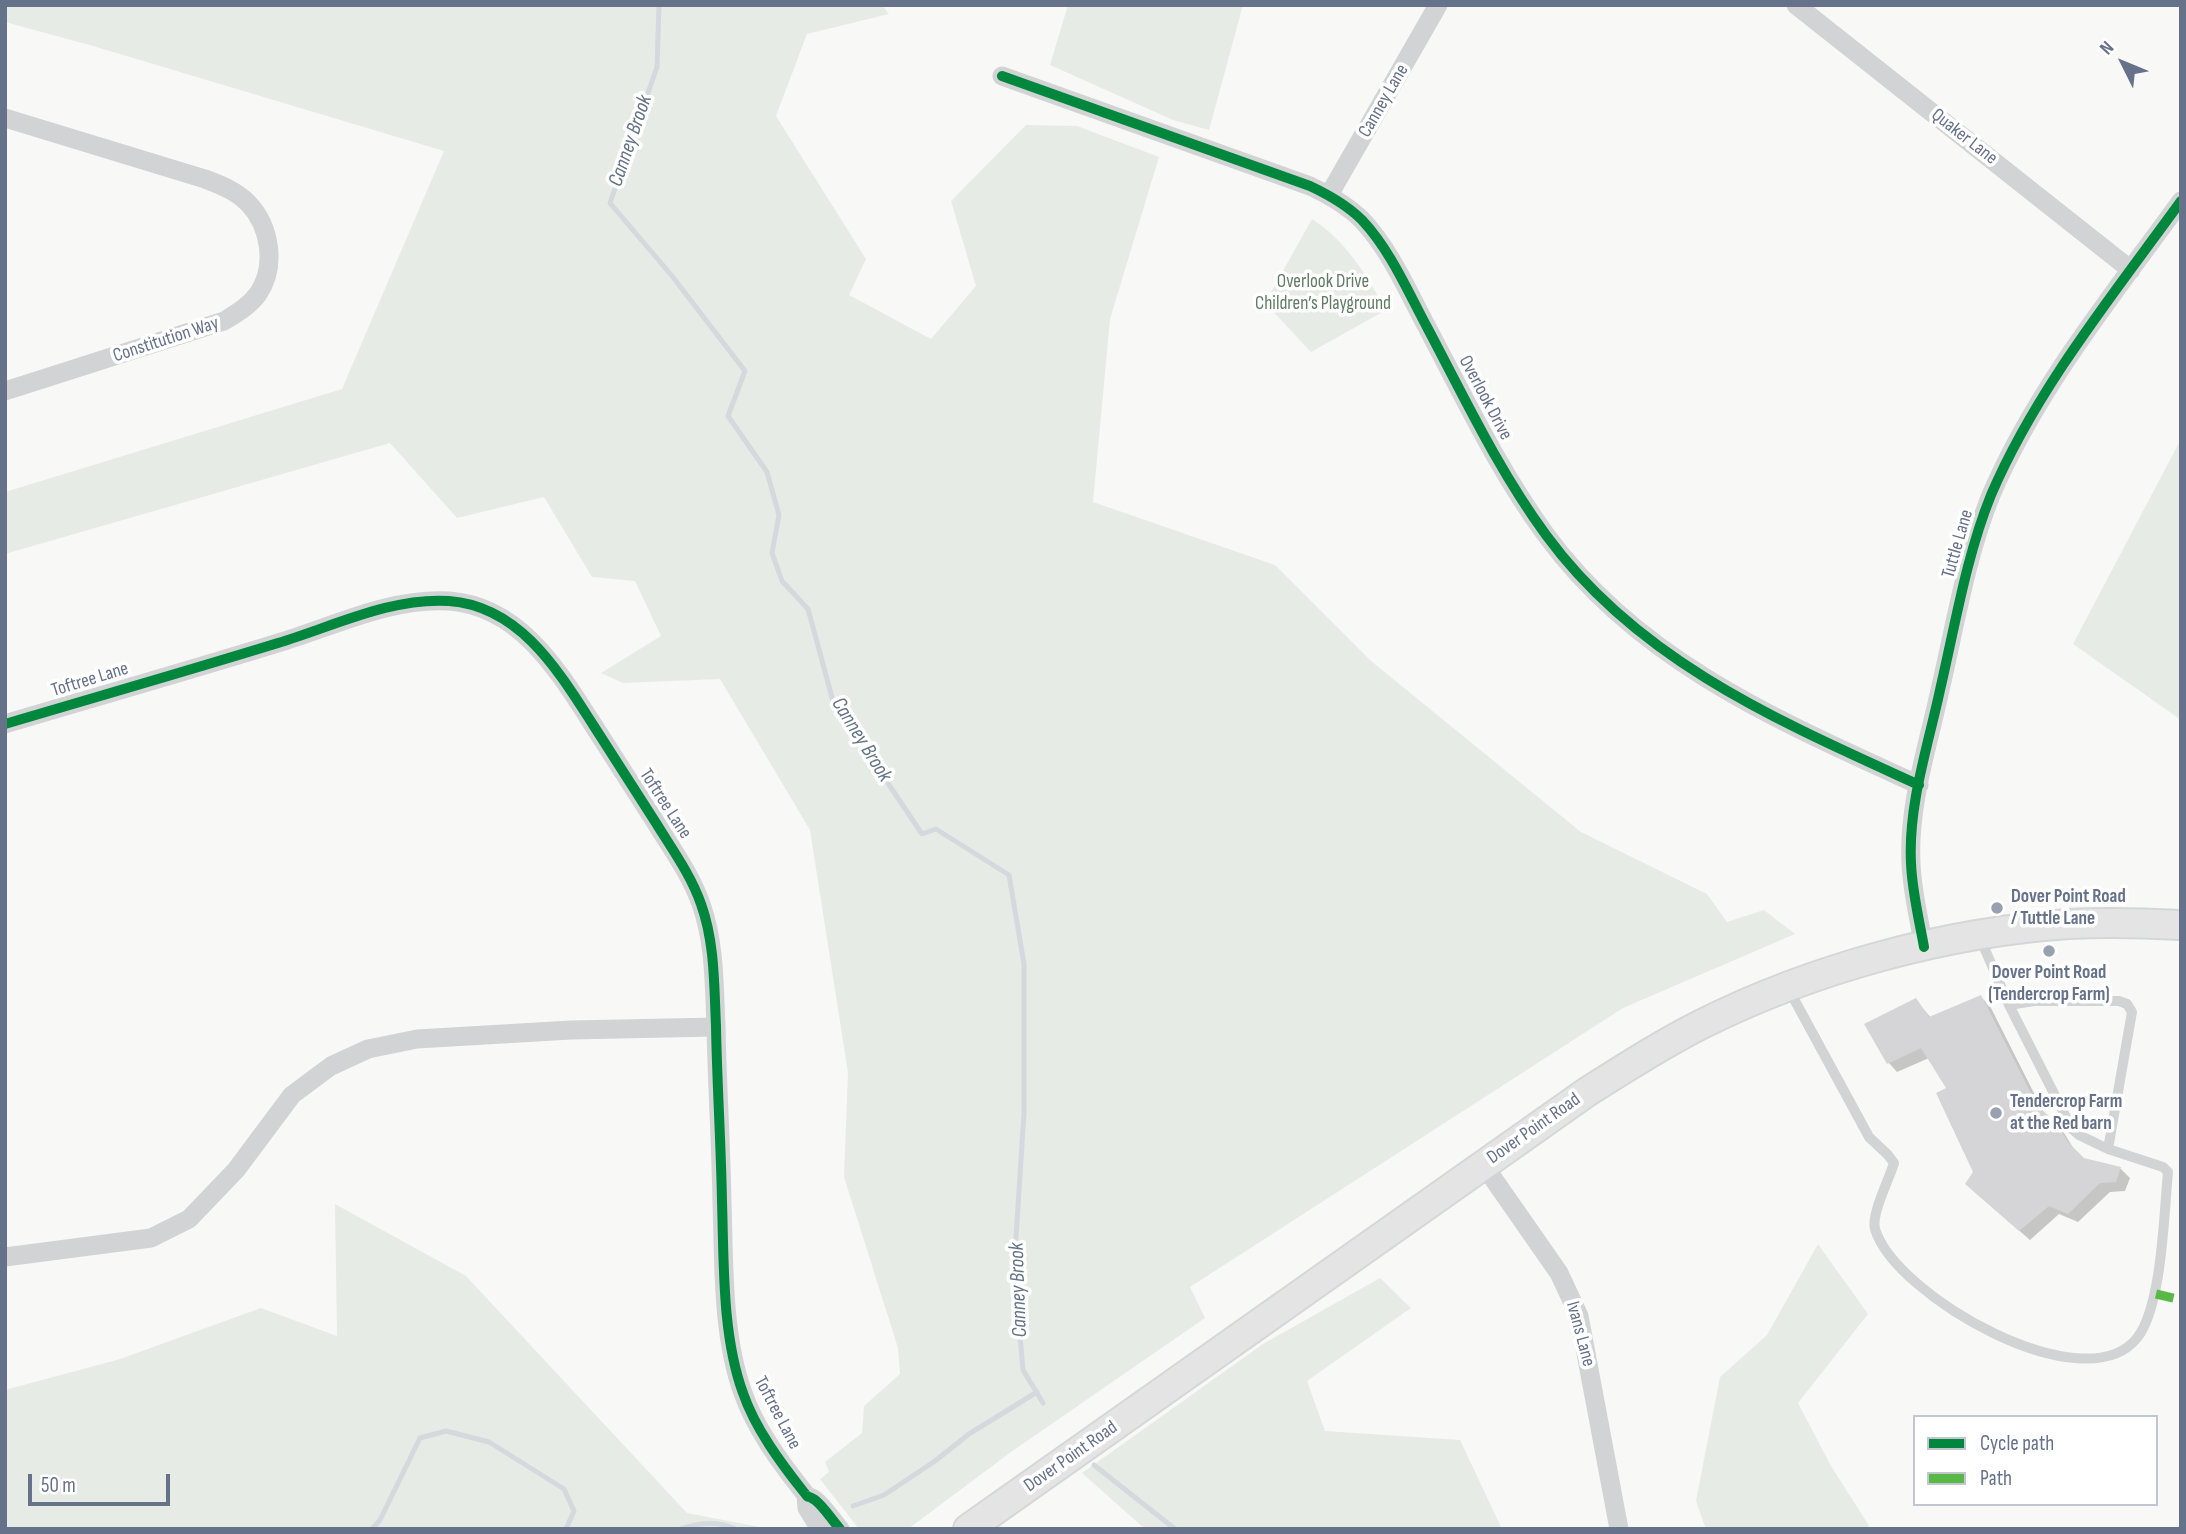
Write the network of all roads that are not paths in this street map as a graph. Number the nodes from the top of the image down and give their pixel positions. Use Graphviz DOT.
graph roads {
  1 [pos="1438,5"];
  2 [pos="1796,5"];
  3 [pos="1002,76"];
  4 [pos="5,118"];
  5 [pos="1329,195"];
  6 [pos="2181,201"];
  7 [pos="2131,270"];
  8 [pos="5,391"];
  9 [pos="5,724"];
  10 [pos="1919,785"];
  11 [pos="2181,925"];
  12 [pos="1978,935"];
  13 [pos="1924,947"];
  14 [pos="1788,987"];
  15 [pos="2009,1005"];
  16 [pos="716,1027"];
  17 [pos="2108,1149"];
  18 [pos="1483,1164"];
  19 [pos="5,1257"];
  20 [pos="806,1496"];
  21 [pos="995,1519"];
  22 [pos="820,1529"];
  23 [pos="840,1529"];
  24 [pos="968,1529"];
  25 [pos="1619,1529"];
  1 -- 5 [label="street, Canney Lane"];
  2 -- 7 [label="street, Quaker Lane"];
  3 -- 5 [label="street, Overlook Drive"];
  4 -- 8 [label="street, Constitution Way"];
  5 -- 10 [label="street, Overlook Drive"];
  6 -- 7 [label="street, Tuttle Lane"];
  7 -- 10 [label="street, Tuttle Lane"];
  9 -- 16 [label="street, Toftree Lane"];
  10 -- 13 [label="street, Tuttle Lane"];
  11 -- 12 [label="main road, Dover Point Road"];
  12 -- 13 [label="main road, Dover Point Road"];
  12 -- 15 [label="lane"];
  13 -- 14 [label="main road, Dover Point Road"];
  14 -- 17 [label="lane"];
  14 -- 18 [label="main road, Dover Point Road"];
  15 -- 17 [label="lane"];
  15 -- 17 [label="lane"];
  16 -- 19 [label="street"];
  16 -- 20 [label="street, Toftree Lane"];
  18 -- 21 [label="main road, Dover Point Road"];
  18 -- 25 [label="street, Ivans Lane"];
  20 -- 22 [label="street, Toftree Lane"];
  20 -- 23 [label="street, Toftree Lane"];
  21 -- 24 [label="main road, Dover Point Road"];
}
